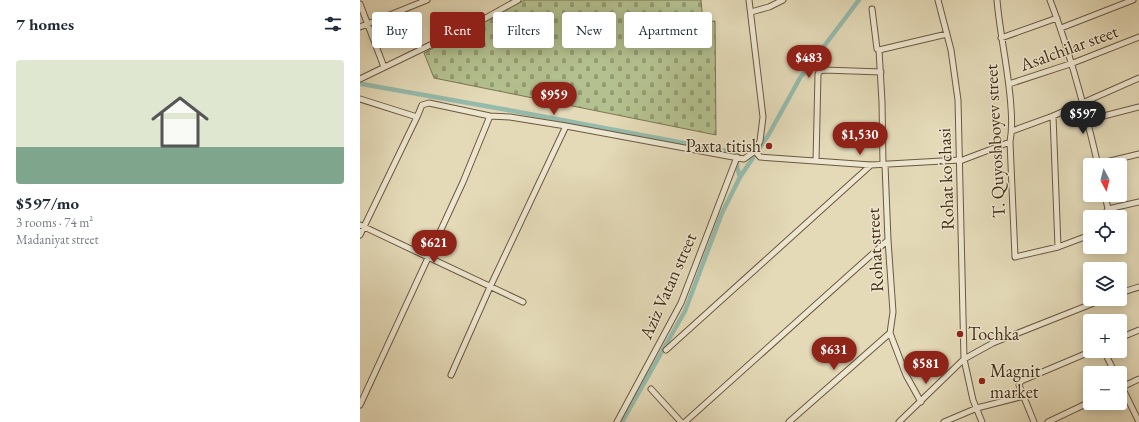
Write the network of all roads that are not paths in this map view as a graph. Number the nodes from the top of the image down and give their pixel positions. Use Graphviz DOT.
graph roads {
  1 [pos="427,0"];
  2 [pos="518,0"];
  3 [pos="749,0"];
  4 [pos="783,0"];
  5 [pos="938,0"];
  6 [pos="997,0"];
  7 [pos="1050,0"];
  8 [pos="1133,0"];
  9 [pos="360,4"];
  10 [pos="872,9"];
  11 [pos="751,12"];
  12 [pos="1057,18"];
  13 [pos="368,24"];
  14 [pos="360,27"];
  15 [pos="1061,28"];
  16 [pos="947,34"];
  17 [pos="1139,37"];
  18 [pos="1001,38"];
  19 [pos="879,50"];
  20 [pos="1073,63"];
  21 [pos="384,67"];
  22 [pos="881,72"];
  23 [pos="361,77"];
  24 [pos="1139,78"];
  25 [pos="1009,84"];
  26 [pos="360,99"];
  27 [pos="1084,102"];
  28 [pos="1139,107"];
  29 [pos="490,116"];
  30 [pos="1053,116"];
  31 [pos="417,117"];
  32 [pos="1088,120"];
  33 [pos="566,126"];
  34 [pos="1012,131"];
  35 [pos="1010,142"];
  36 [pos="755,151"];
  37 [pos="1139,154"];
  38 [pos="737,158"];
  39 [pos="1097,158"];
  40 [pos="1123,158"];
  41 [pos="816,161"];
  42 [pos="960,161"];
  43 [pos="871,165"];
  44 [pos="884,165"];
  45 [pos="1106,202"];
  46 [pos="1139,202"];
  47 [pos="1108,209"];
  48 [pos="362,226"];
  49 [pos="360,235"];
  50 [pos="1083,238"];
  51 [pos="888,240"];
  52 [pos="1058,247"];
  53 [pos="428,257"];
  54 [pos="1139,286"];
  55 [pos="490,287"];
  56 [pos="1127,290"];
  57 [pos="523,302"];
  58 [pos="1086,306"];
  59 [pos="1139,330"];
  60 [pos="890,333"];
  61 [pos="1127,335"];
  62 [pos="666,350"];
  63 [pos="1083,355"];
  64 [pos="964,359"];
  65 [pos="451,375"];
  66 [pos="1139,379"];
  67 [pos="1127,384"];
  68 [pos="650,389"];
  69 [pos="1024,396"];
  70 [pos="1127,398"];
  71 [pos="921,402"];
  72 [pos="360,405"];
  73 [pos="1083,405"];
  74 [pos="977,408"];
  75 [pos="617,422"];
  76 [pos="681,422"];
  77 [pos="685,422"];
  78 [pos="789,422"];
  79 [pos="899,422"];
  80 [pos="944,422"];
  81 [pos="982,422"];
  82 [pos="1034,422"];
  83 [pos="1048,422"];
  84 [pos="1139,422"];
  1 -- 13 [label="street"];
  2 -- 21 [label="street"];
  3 -- 11 [label="street"];
  4 -- 11 [label="street"];
  5 -- 16 [label="street, Rohat ko'chasi"];
  6 -- 18 [label="street, T. Quyoshboyev street"];
  7 -- 12 [label="street"];
  8 -- 15 [label="street"];
  9 -- 13 [label="street"];
  10 -- 19 [label="street, Rohat street"];
  11 -- 36 [label="street"];
  12 -- 15 [label="street"];
  12 -- 18 [label="street"];
  13 -- 14 [label="street"];
  13 -- 21 [label="street"];
  15 -- 20 [label="street"];
  16 -- 19 [label="street"];
  16 -- 42 [label="street, Rohat ko'chasi"];
  17 -- 20 [label="street, Asalchilar steet"];
  18 -- 25 [label="street, T. Quyoshboyev street"];
  19 -- 22 [label="street, Rohat street"];
  20 -- 25 [label="street, Asalchilar steet"];
  20 -- 27 [label="street"];
  21 -- 23 [label="street"];
  22 -- 41 [label="street"];
  22 -- 44 [label="street, Rohat street"];
  24 -- 27 [label="street"];
  25 -- 34 [label="street, T. Quyoshboyev street"];
  26 -- 31 [label="street"];
  27 -- 30 [label="street"];
  27 -- 32 [label="street"];
  28 -- 32 [label="street"];
  29 -- 31 [label="street"];
  29 -- 33 [label="street"];
  29 -- 53 [label="street"];
  30 -- 34 [label="street"];
  30 -- 52 [label="street"];
  31 -- 48 [label="street"];
  32 -- 39 [label="street"];
  33 -- 38 [label="street"];
  33 -- 55 [label="street"];
  34 -- 35 [label="street, T. Quyoshboyev street"];
  35 -- 42 [label="street"];
  35 -- 52 [label="street, T. Quyoshboyev street"];
  36 -- 38 [label="street"];
  36 -- 41 [label="street"];
  37 -- 40 [label="street"];
  38 -- 75 [label="street, Aziz Vatan street"];
  41 -- 43 [label="street"];
  42 -- 44 [label="street"];
  42 -- 64 [label="street, Rohat ko'chasi"];
  43 -- 44 [label="street"];
  43 -- 62 [label="street"];
  44 -- 51 [label="street, Rohat street"];
  45 -- 47 [label="street"];
  46 -- 47 [label="street"];
  48 -- 49 [label="street"];
  48 -- 53 [label="street"];
  50 -- 52 [label="street"];
  51 -- 60 [label="street, Rohat street"];
  51 -- 77 [label="street"];
  53 -- 55 [label="street"];
  53 -- 72 [label="street"];
  54 -- 56 [label="street"];
  55 -- 57 [label="street"];
  55 -- 65 [label="street"];
  58 -- 64 [label="street"];
  59 -- 61 [label="street"];
  60 -- 71 [label="street, Rohat street"];
  60 -- 78 [label="street"];
  63 -- 69 [label="street"];
  64 -- 71 [label="street"];
  64 -- 74 [label="street"];
  66 -- 67 [label="street"];
  68 -- 76 [label="street"];
  69 -- 74 [label="street"];
  69 -- 82 [label="street"];
  70 -- 84 [label="street"];
  71 -- 79 [label="street"];
  73 -- 83 [label="street"];
  74 -- 80 [label="street"];
  74 -- 81 [label="street"];
}
